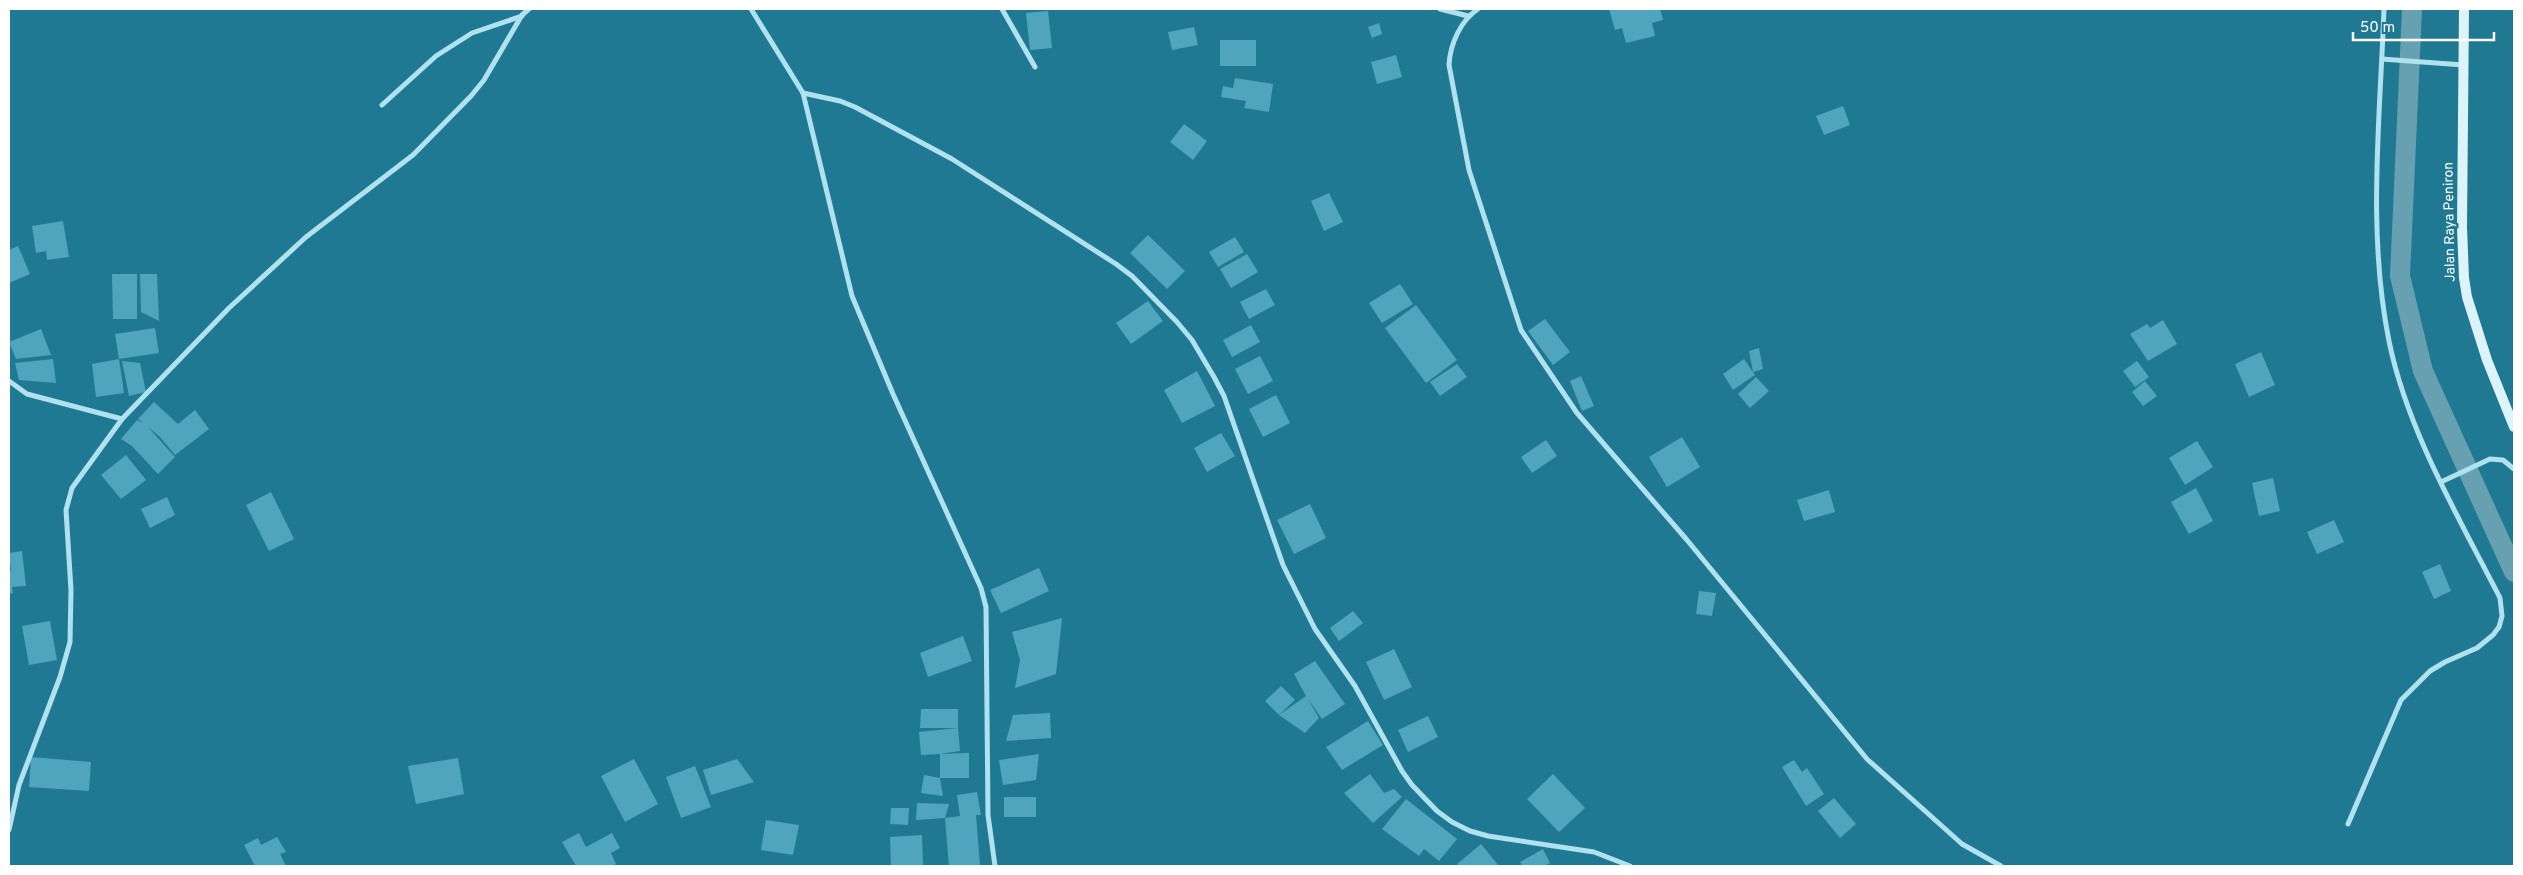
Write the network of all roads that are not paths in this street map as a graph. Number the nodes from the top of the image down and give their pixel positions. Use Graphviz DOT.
graph roads {
  1 [pos="529,9"];
  2 [pos="751,9"];
  3 [pos="1002,9"];
  4 [pos="1440,9"];
  5 [pos="1478,9"];
  6 [pos="2384,9"];
  7 [pos="2464,9"];
  8 [pos="522,15"];
  9 [pos="1468,16"];
  10 [pos="2382,59"];
  11 [pos="2464,65"];
  12 [pos="1035,67"];
  13 [pos="803,93"];
  14 [pos="382,105"];
  15 [pos="9,381"];
  16 [pos="122,419"];
  17 [pos="2514,427"];
  18 [pos="2514,469"];
  19 [pos="2441,482"];
  20 [pos="2348,824"];
  21 [pos="9,830"];
  22 [pos="995,866"];
  23 [pos="1630,866"];
  24 [pos="2001,866"];
  1 -- 8 [label="street"];
  2 -- 13 [label="street"];
  3 -- 12 [label="street"];
  4 -- 9 [label="street"];
  5 -- 9 [label="street"];
  6 -- 10 [label="street"];
  7 -- 11 [label="main road, Jalan Raya Peniron"];
  8 -- 14 [label="street"];
  8 -- 16 [label="street"];
  9 -- 24 [label="street"];
  10 -- 11 [label="street"];
  10 -- 19 [label="street"];
  11 -- 17 [label="main road, Jalan Raya Peniron"];
  13 -- 22 [label="street"];
  13 -- 23 [label="street"];
  15 -- 16 [label="street"];
  16 -- 21 [label="street"];
  18 -- 19 [label="street"];
  19 -- 20 [label="street"];
}
